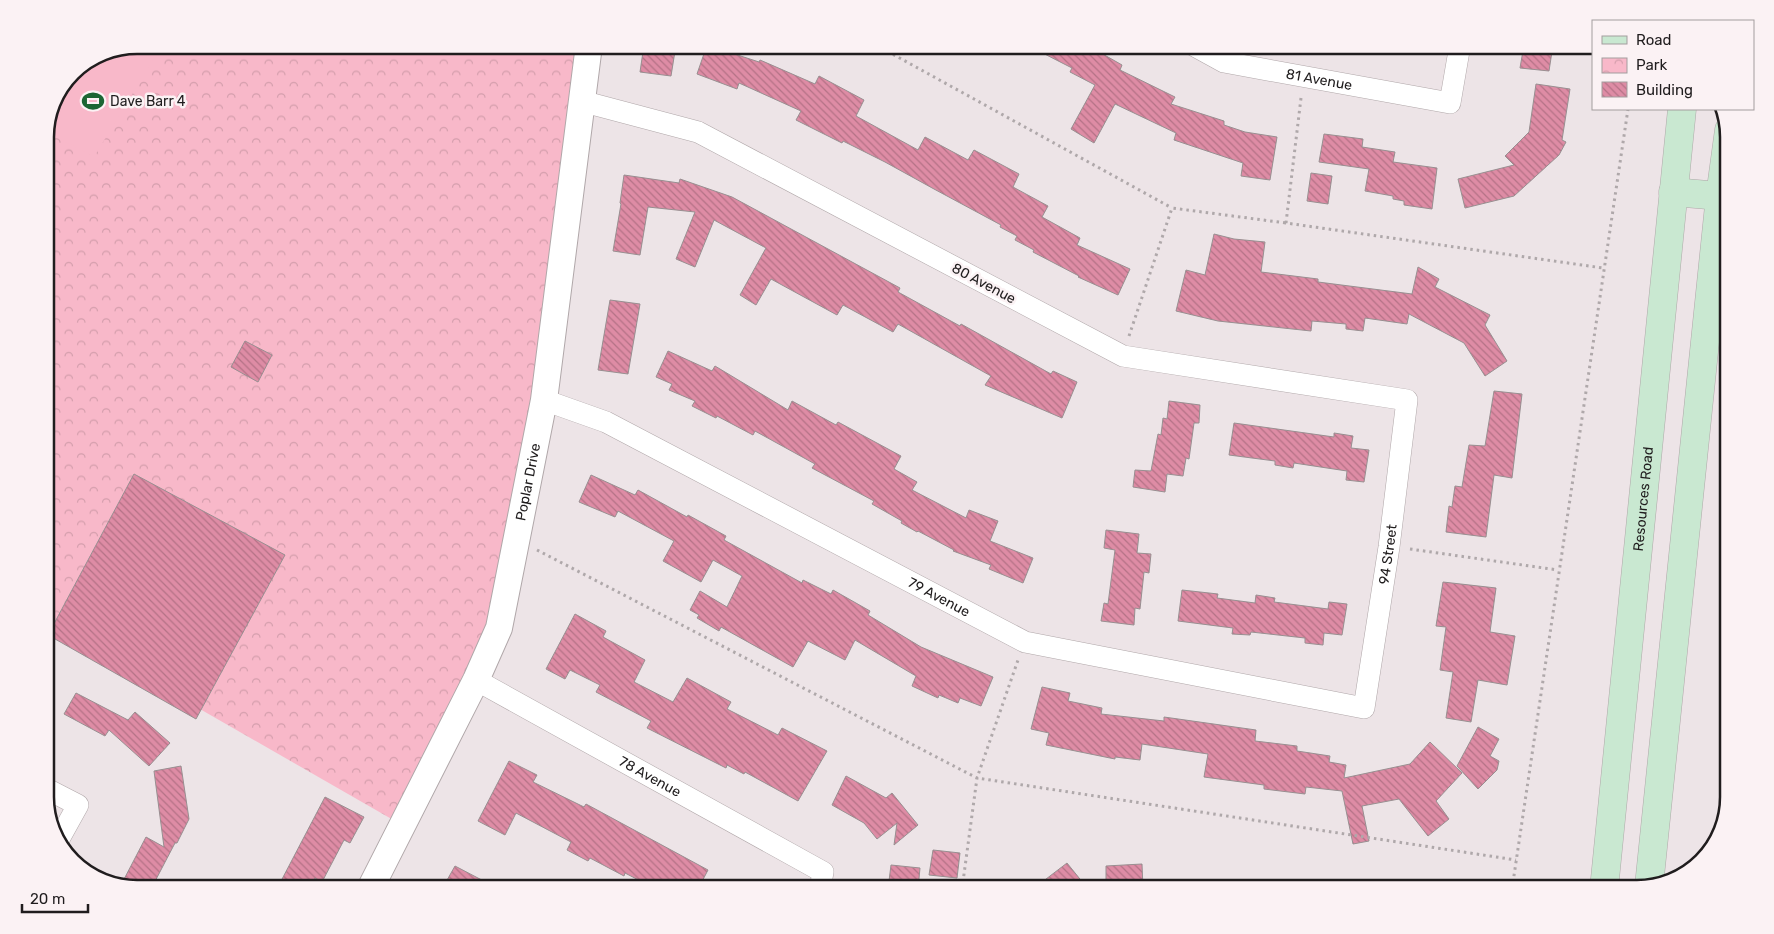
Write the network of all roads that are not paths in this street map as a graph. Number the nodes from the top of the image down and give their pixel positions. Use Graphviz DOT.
graph roads {
  1 [pos="588,54"];
  2 [pos="1209,54"];
  3 [pos="1458,54"];
  4 [pos="581,101"];
  5 [pos="1682,110"];
  6 [pos="1673,192"];
  7 [pos="1720,196"];
  8 [pos="544,400"];
  9 [pos="1407,400"];
  10 [pos="476,680"];
  11 [pos="1364,708"];
  12 [pos="54,793"];
  13 [pos="62,834"];
  14 [pos="375,880"];
  15 [pos="820,880"];
  16 [pos="1605,880"];
  17 [pos="1650,880"];
  1 -- 4 [label="street, Poplar Drive"];
  2 -- 3 [label="street, 81 Avenue"];
  4 -- 8 [label="street, Poplar Drive"];
  4 -- 9 [label="street, 80 Avenue"];
  5 -- 6 [label="main road, Resources Road"];
  6 -- 7 [label="main road"];
  6 -- 16 [label="main road, Resources Road"];
  7 -- 17 [label="main road"];
  8 -- 10 [label="street, Poplar Drive"];
  8 -- 11 [label="street, 79 Avenue"];
  9 -- 11 [label="street, 94 Street"];
  10 -- 14 [label="street, Poplar Drive"];
  10 -- 15 [label="street, 78 Avenue"];
  12 -- 13 [label="street"];
}
